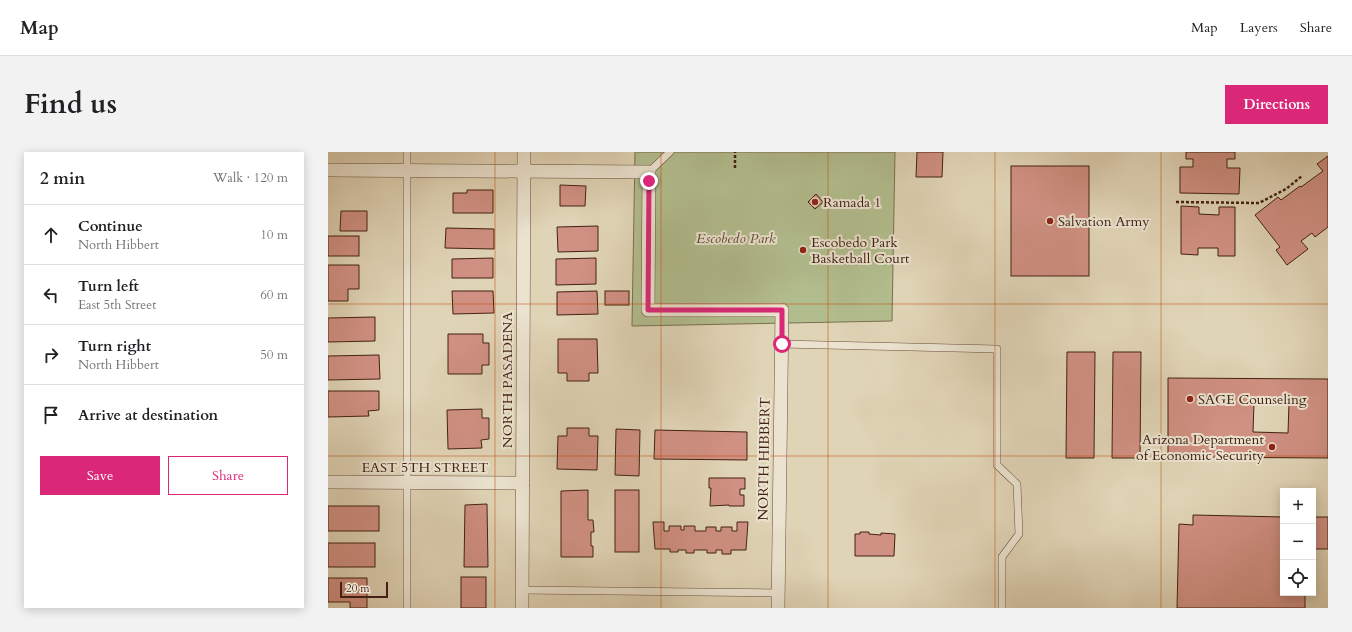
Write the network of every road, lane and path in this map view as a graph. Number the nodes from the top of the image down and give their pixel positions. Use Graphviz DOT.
graph roads {
  1 [pos="407,152"];
  2 [pos="524,152"];
  3 [pos="670,152"];
  4 [pos="735,152"];
  5 [pos="735,168"];
  6 [pos="328,170"];
  7 [pos="407,170"];
  8 [pos="524,171"];
  9 [pos="649,172"];
  10 [pos="1302,176"];
  11 [pos="1176,202"];
  12 [pos="782,344"];
  13 [pos="328,482"];
  14 [pos="407,482"];
  15 [pos="523,483"];
  16 [pos="522,590"];
  17 [pos="779,593"];
  18 [pos="407,608"];
  19 [pos="522,608"];
  20 [pos="778,608"];
  21 [pos="1002,608"];
  1 -- 7 [label="lane"];
  2 -- 8 [label="street, NORTH PASADENA"];
  3 -- 9 [label="lane"];
  4 -- 5 [label="path"];
  6 -- 7 [label="street"];
  7 -- 8 [label="street"];
  7 -- 14 [label="lane"];
  8 -- 9 [label="street"];
  8 -- 15 [label="street, NORTH PASADENA"];
  9 -- 12 [label="street, NORTH HIBBERT"];
  10 -- 11 [label="path"];
  12 -- 17 [label="street, NORTH HIBBERT"];
  12 -- 21 [label="lane"];
  13 -- 14 [label="street, EAST 5TH STREET"];
  14 -- 15 [label="street, EAST 5TH STREET"];
  14 -- 18 [label="lane"];
  15 -- 16 [label="street, NORTH PASADENA"];
  16 -- 17 [label="lane"];
  16 -- 19 [label="street, NORTH PASADENA"];
  17 -- 20 [label="street, NORTH HIBBERT"];
}
